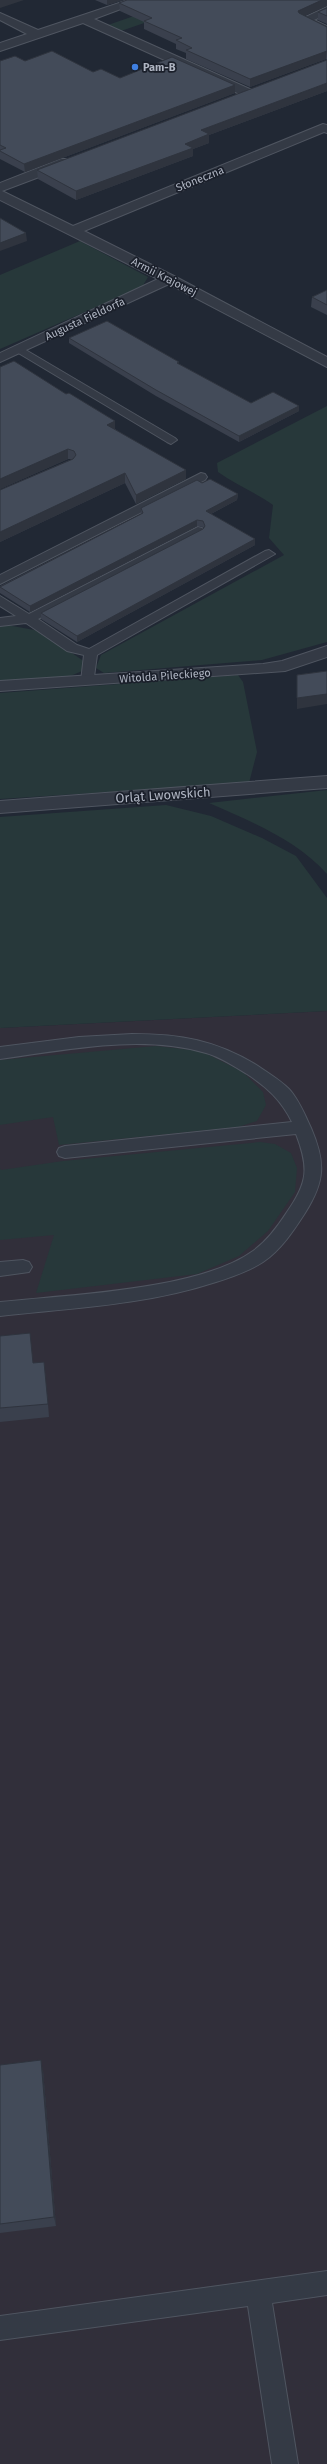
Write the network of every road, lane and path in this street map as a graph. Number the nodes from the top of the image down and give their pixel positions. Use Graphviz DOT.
graph roads {
  1 [pos="139,0"];
  2 [pos="327,10"];
  3 [pos="0,16"];
  4 [pos="84,19"];
  5 [pos="327,31"];
  6 [pos="36,34"];
  7 [pos="0,47"];
  8 [pos="262,88"];
  9 [pos="248,93"];
  10 [pos="230,100"];
  11 [pos="327,130"];
  12 [pos="75,159"];
  13 [pos="0,188"];
  14 [pos="0,195"];
  15 [pos="73,231"];
  16 [pos="169,279"];
  17 [pos="19,349"];
  18 [pos="0,358"];
  19 [pos="327,362"];
  20 [pos="171,440"];
  21 [pos="201,477"];
  22 [pos="198,531"];
  23 [pos="269,554"];
  24 [pos="0,580"];
  25 [pos="0,600"];
  26 [pos="30,619"];
  27 [pos="0,622"];
  28 [pos="327,651"];
  29 [pos="91,653"];
  30 [pos="88,681"];
  31 [pos="0,686"];
  32 [pos="327,782"];
  33 [pos="0,807"];
  34 [pos="0,1053"];
  35 [pos="302,1126"];
  36 [pos="65,1152"];
  37 [pos="23,1267"];
  38 [pos="0,1269"];
  39 [pos="0,1309"];
  40 [pos="327,2283"];
  41 [pos="258,2293"];
  42 [pos="0,2328"];
  43 [pos="285,2464"];
  1 -- 4 [label="street"];
  2 -- 5 [label="street"];
  3 -- 6 [label="street"];
  4 -- 6 [label="street"];
  4 -- 9 [label="street"];
  6 -- 7 [label="street"];
  8 -- 9 [label="street"];
  9 -- 10 [label="street"];
  11 -- 15 [label="street, Słoneczna"];
  12 -- 13 [label="street"];
  14 -- 15 [label="street, Armii Krajowej"];
  15 -- 16 [label="street, Armii Krajowej"];
  16 -- 17 [label="street, Augusta Fieldorfa"];
  16 -- 19 [label="street, Armii Krajowej"];
  17 -- 18 [label="street, Augusta Fieldorfa"];
  17 -- 20 [label="lane"];
  21 -- 24 [label="lane"];
  22 -- 26 [label="lane"];
  23 -- 29 [label="lane"];
  25 -- 26 [label="lane"];
  26 -- 27 [label="lane"];
  26 -- 29 [label="lane"];
  28 -- 30 [label="street, Witolda Pileckiego"];
  29 -- 30 [label="lane"];
  30 -- 31 [label="street, Witolda Pileckiego"];
  32 -- 33 [label="street, Orląt Lwowskich"];
  34 -- 35 [label="lane"];
  35 -- 36 [label="lane"];
  35 -- 39 [label="lane"];
  37 -- 38 [label="lane"];
  40 -- 41 [label="lane"];
  41 -- 42 [label="lane"];
  41 -- 43 [label="lane"];
}
